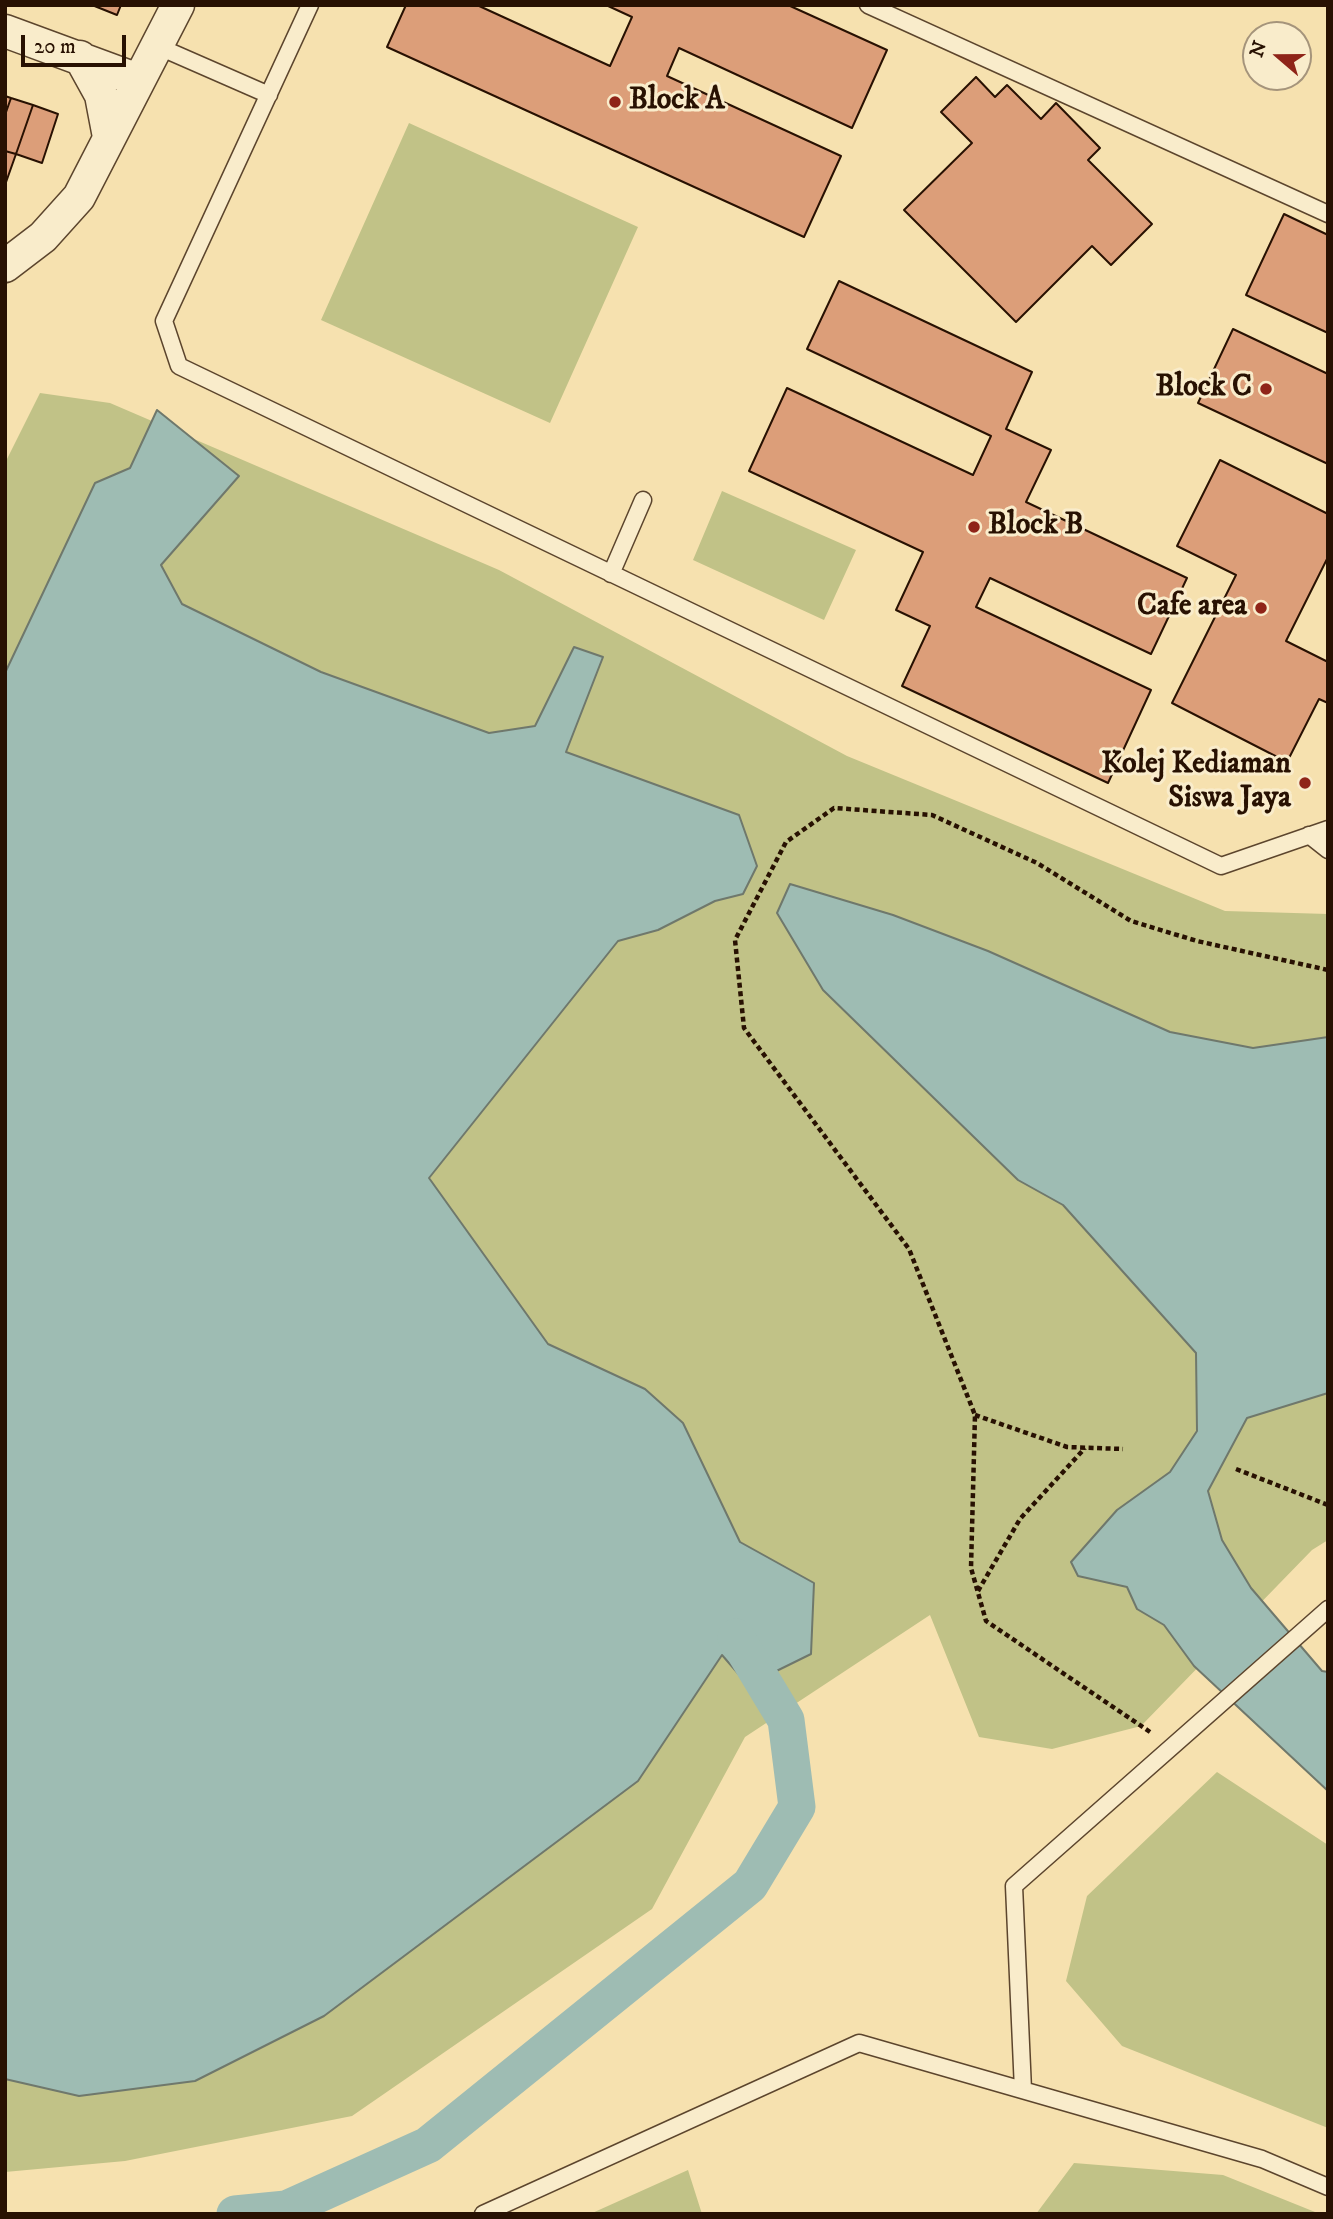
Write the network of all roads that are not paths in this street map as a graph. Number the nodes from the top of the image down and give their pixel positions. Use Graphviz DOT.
graph roads {
  1 [pos="178,5"];
  2 [pos="310,5"];
  3 [pos="867,5"];
  4 [pos="5,31"];
  5 [pos="80,57"];
  6 [pos="149,60"];
  7 [pos="269,95"];
  8 [pos="109,137"];
  9 [pos="1328,214"];
  10 [pos="5,266"];
  11 [pos="643,500"];
  12 [pos="611,574"];
  13 [pos="1328,829"];
  14 [pos="1309,835"];
  15 [pos="1328,850"];
  16 [pos="1328,1609"];
  17 [pos="1023,2090"];
  18 [pos="1328,2187"];
  19 [pos="483,2214"];
  1 -- 6 [label="street"];
  2 -- 7 [label="lane"];
  3 -- 9 [label="lane"];
  4 -- 5 [label="street"];
  5 -- 6 [label="street"];
  5 -- 8 [label="street"];
  6 -- 7 [label="lane"];
  6 -- 8 [label="street"];
  7 -- 12 [label="lane"];
  8 -- 10 [label="street"];
  11 -- 12 [label="lane"];
  12 -- 14 [label="lane"];
  13 -- 14 [label="lane"];
  14 -- 15 [label="lane"];
  16 -- 17 [label="lane"];
  17 -- 18 [label="lane"];
  17 -- 19 [label="lane"];
}
